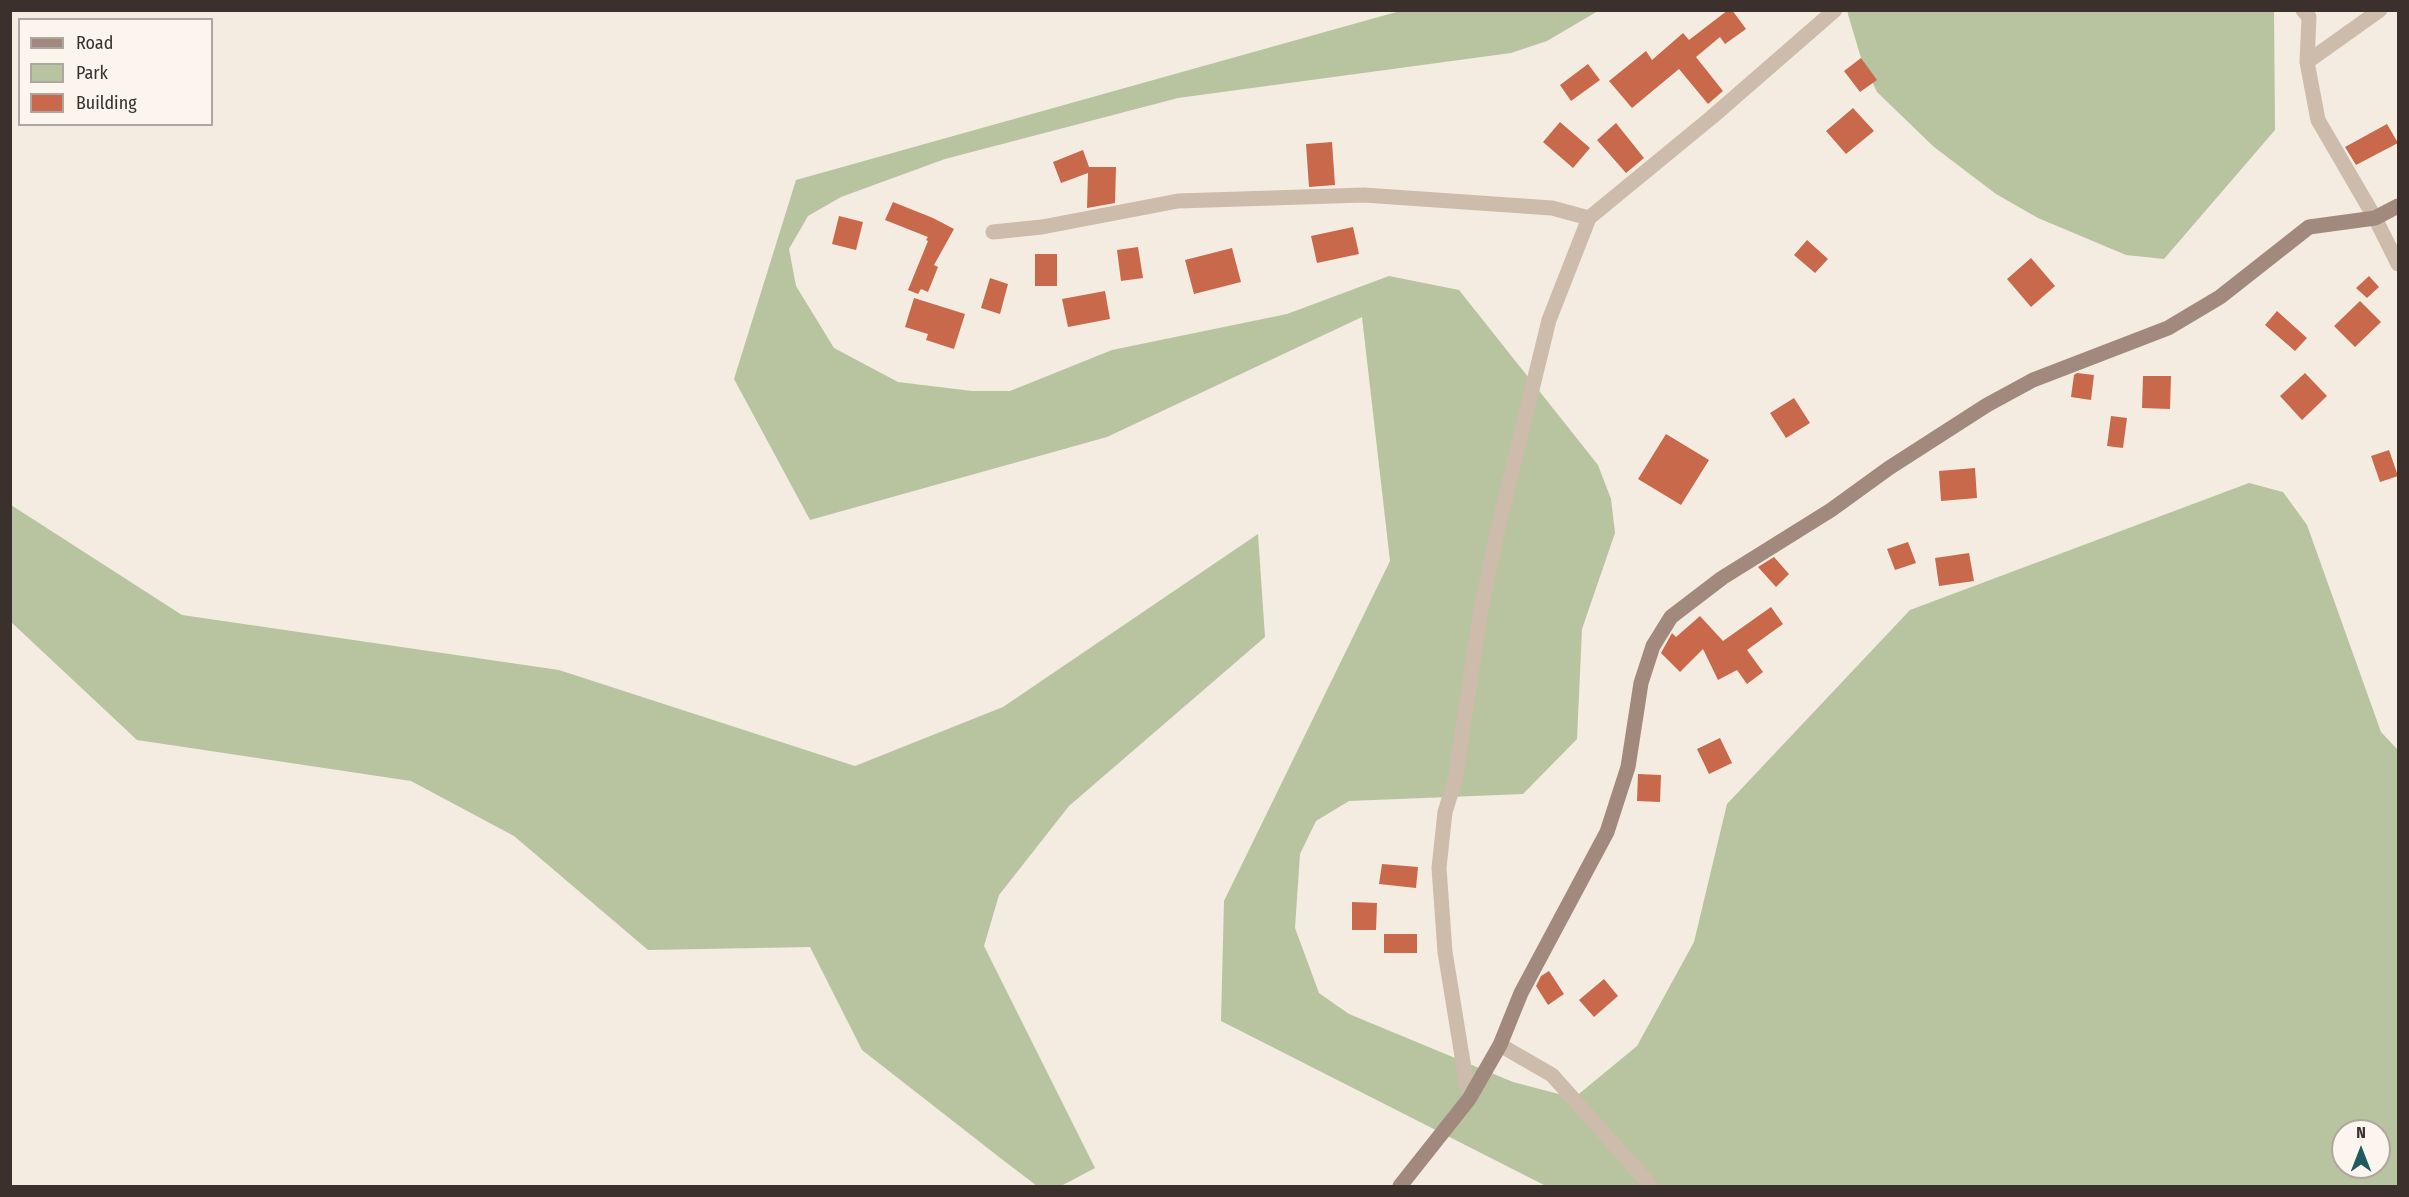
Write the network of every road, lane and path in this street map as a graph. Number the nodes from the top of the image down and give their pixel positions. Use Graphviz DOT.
graph roads {
  1 [pos="1835,10"];
  2 [pos="2303,10"];
  3 [pos="2380,10"];
  4 [pos="2307,62"];
  5 [pos="2398,206"];
  6 [pos="1588,218"];
  7 [pos="2375,218"];
  8 [pos="993,232"];
  9 [pos="2398,264"];
  10 [pos="1500,1046"];
  11 [pos="1469,1099"];
  12 [pos="1400,1186"];
  13 [pos="1651,1186"];
  1 -- 6 [label="street"];
  2 -- 4 [label="street"];
  3 -- 4 [label="street"];
  4 -- 7 [label="street"];
  5 -- 7 [label="street"];
  6 -- 8 [label="street"];
  6 -- 11 [label="street"];
  7 -- 9 [label="street"];
  7 -- 10 [label="street"];
  10 -- 11 [label="street"];
  10 -- 13 [label="street"];
  11 -- 12 [label="street"];
}
